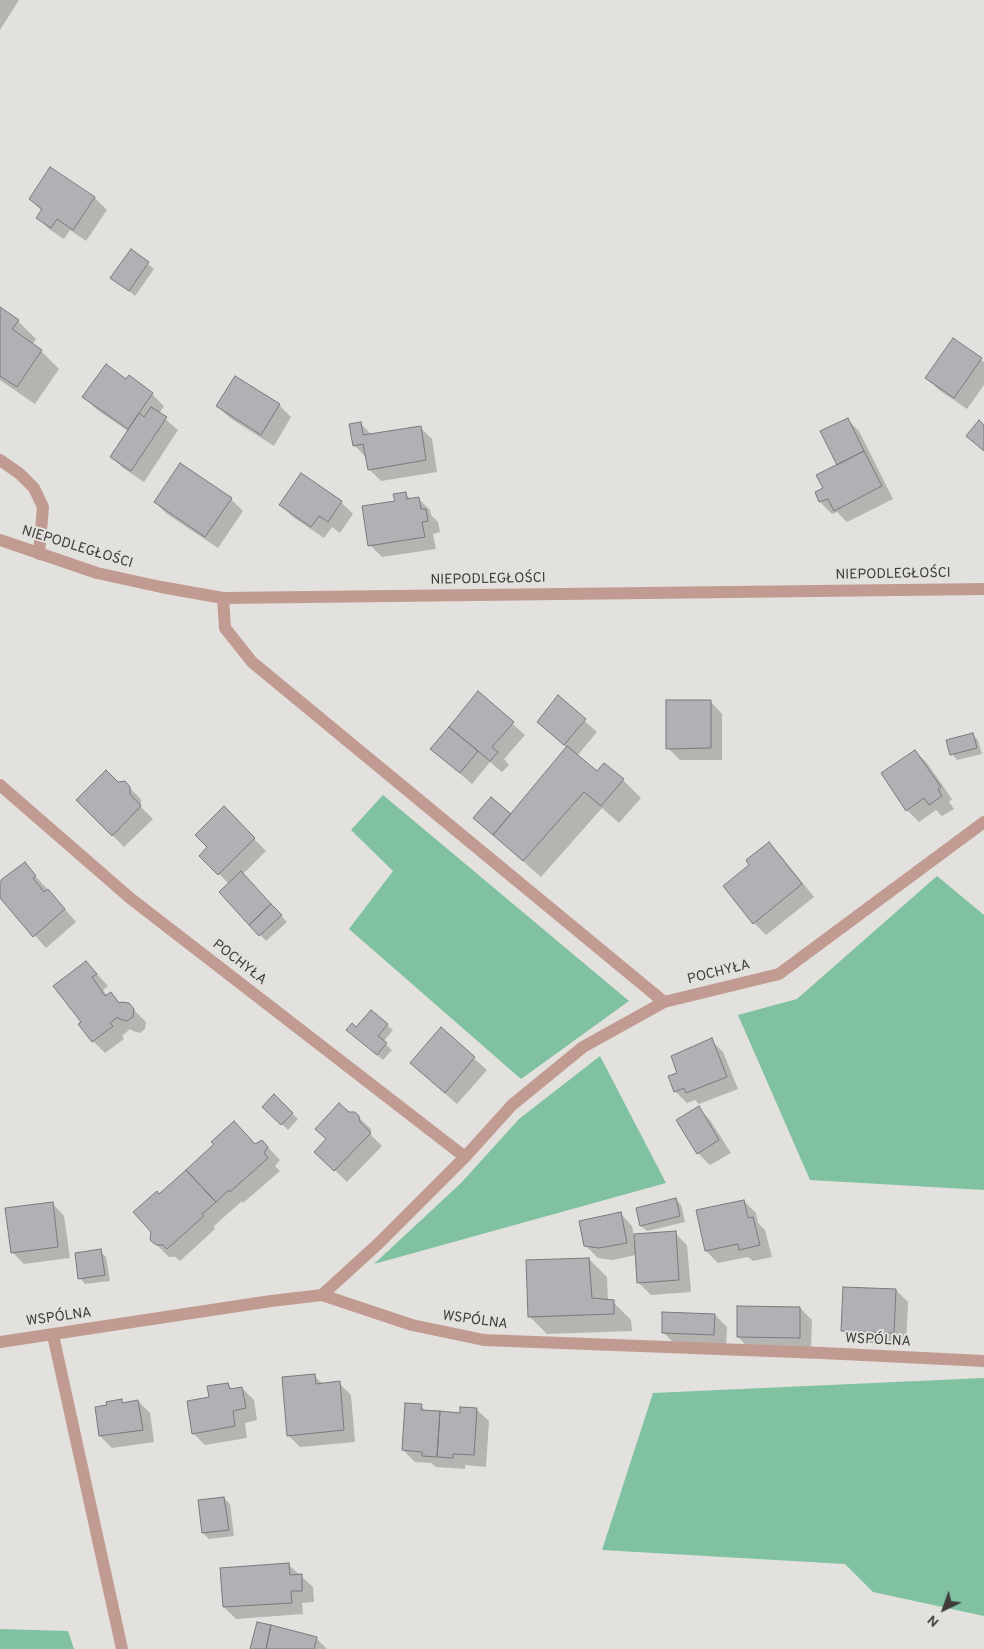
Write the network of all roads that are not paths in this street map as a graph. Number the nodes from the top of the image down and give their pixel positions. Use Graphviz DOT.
graph roads {
  1 [pos="0,460"];
  2 [pos="0,540"];
  3 [pos="39,554"];
  4 [pos="984,589"];
  5 [pos="223,598"];
  6 [pos="0,785"];
  7 [pos="984,822"];
  8 [pos="664,1002"];
  9 [pos="465,1157"];
  10 [pos="322,1295"];
  11 [pos="53,1334"];
  12 [pos="0,1342"];
  13 [pos="984,1361"];
  14 [pos="122,1649"];
  1 -- 3 [label="street"];
  2 -- 3 [label="street, NIEPODLEGŁOŚCI"];
  3 -- 5 [label="street, NIEPODLEGŁOŚCI"];
  4 -- 5 [label="street, NIEPODLEGŁOŚCI"];
  5 -- 8 [label="street"];
  6 -- 9 [label="street, POCHYŁA"];
  7 -- 8 [label="street, POCHYŁA"];
  8 -- 9 [label="street, POCHYŁA"];
  9 -- 10 [label="street, POCHYŁA"];
  10 -- 11 [label="street, WSPÓLNA"];
  10 -- 13 [label="street, WSPÓLNA"];
  11 -- 12 [label="street, WSPÓLNA"];
  11 -- 14 [label="street"];
}
